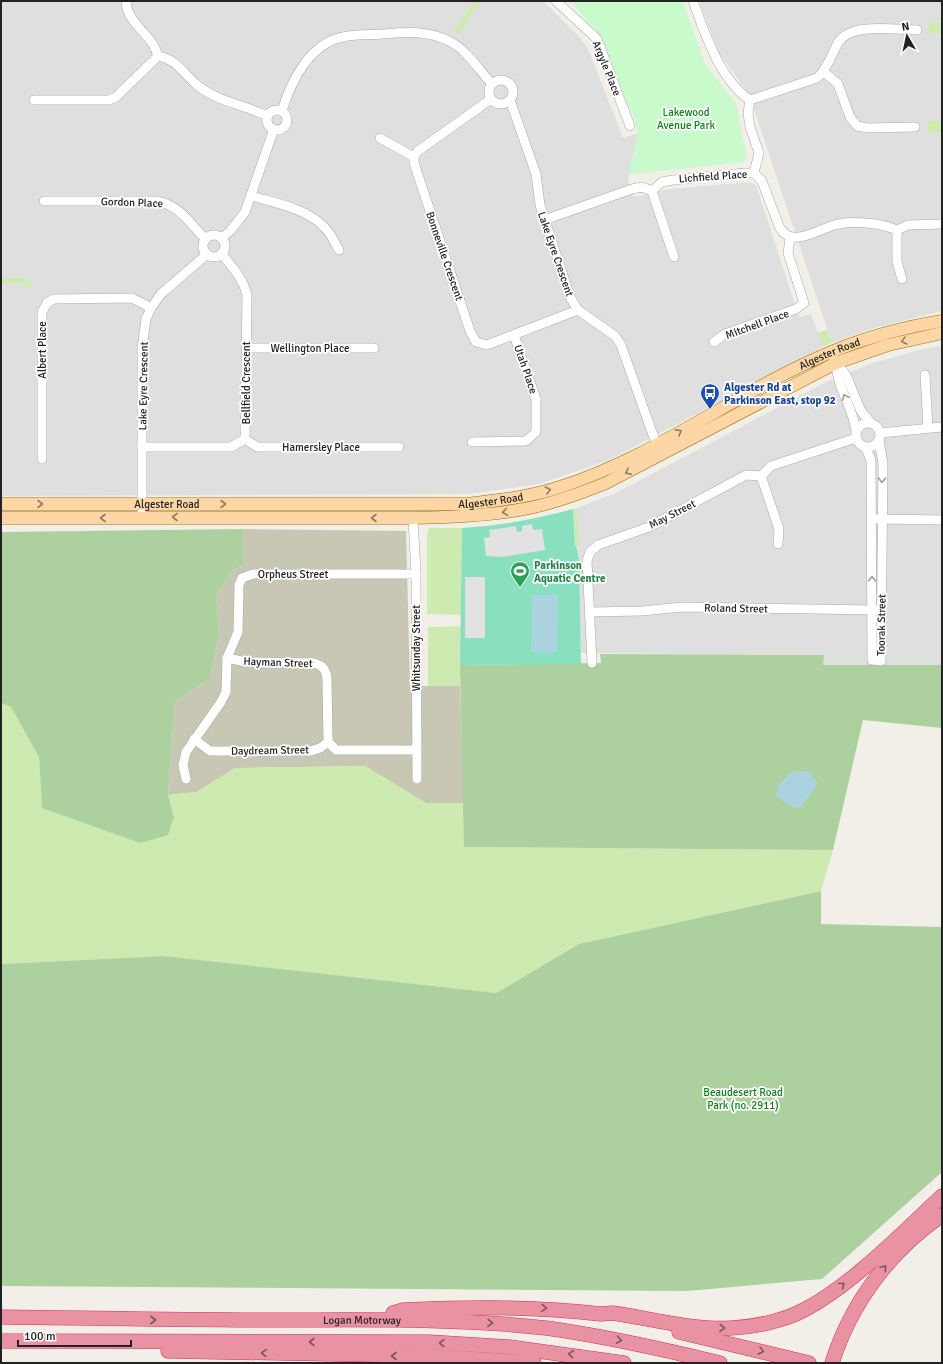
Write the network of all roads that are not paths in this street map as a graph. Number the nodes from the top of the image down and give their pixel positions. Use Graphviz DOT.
graph roads {
  1 [pos="126,1"];
  2 [pos="556,1"];
  3 [pos="693,1"];
  4 [pos="917,30"];
  5 [pos="158,56"];
  6 [pos="824,72"];
  7 [pos="492,84"];
  8 [pos="491,99"];
  9 [pos="34,100"];
  10 [pos="510,100"];
  11 [pos="750,100"];
  12 [pos="282,111"];
  13 [pos="267,116"];
  14 [pos="630,126"];
  15 [pos="915,128"];
  16 [pos="274,129"];
  17 [pos="380,138"];
  18 [pos="414,157"];
  19 [pos="754,174"];
  20 [pos="652,190"];
  21 [pos="252,196"];
  22 [pos="44,201"];
  23 [pos="544,220"];
  24 [pos="942,224"];
  25 [pos="897,230"];
  26 [pos="205,238"];
  27 [pos="222,238"];
  28 [pos="790,238"];
  29 [pos="339,250"];
  30 [pos="206,254"];
  31 [pos="222,254"];
  32 [pos="674,257"];
  33 [pos="902,279"];
  34 [pos="151,308"];
  35 [pos="578,310"];
  36 [pos="942,321"];
  37 [pos="942,333"];
  38 [pos="514,335"];
  39 [pos="714,342"];
  40 [pos="247,348"];
  41 [pos="374,348"];
  42 [pos="833,358"];
  43 [pos="925,375"];
  44 [pos="871,423"];
  45 [pos="942,427"];
  46 [pos="928,428"];
  47 [pos="856,434"];
  48 [pos="880,437"];
  49 [pos="245,439"];
  50 [pos="472,442"];
  51 [pos="142,447"];
  52 [pos="399,447"];
  53 [pos="866,448"];
  54 [pos="660,449"];
  55 [pos="42,459"];
  56 [pos="761,476"];
  57 [pos="1,504"];
  58 [pos="142,504"];
  59 [pos="412,504"];
  60 [pos="142,517"];
  61 [pos="1,518"];
  62 [pos="413,518"];
  63 [pos="877,519"];
  64 [pos="942,520"];
  65 [pos="778,544"];
  66 [pos="416,574"];
  67 [pos="872,610"];
  68 [pos="882,610"];
  69 [pos="590,612"];
  70 [pos="227,658"];
  71 [pos="592,663"];
  72 [pos="194,740"];
  73 [pos="328,742"];
  74 [pos="417,750"];
  75 [pos="186,779"];
  76 [pos="417,779"];
  77 [pos="942,1196"];
  78 [pos="942,1215"];
  79 [pos="600,1314"];
  80 [pos="1,1317"];
  81 [pos="367,1320"];
  82 [pos="1,1341"];
  83 [pos="107,1341"];
  84 [pos="534,1363"];
  85 [pos="624,1363"];
  86 [pos="720,1363"];
  87 [pos="809,1363"];
  88 [pos="832,1363"];
  1 -- 5 [label="street"];
  2 -- 14 [label="street, Argyle Place"];
  3 -- 11 [label="street"];
  4 -- 6 [label="street"];
  5 -- 9 [label="street"];
  5 -- 13 [label="street"];
  6 -- 11 [label="street"];
  6 -- 15 [label="street"];
  7 -- 8 [label="street"];
  7 -- 10 [label="street"];
  7 -- 12 [label="street"];
  8 -- 10 [label="street"];
  8 -- 18 [label="street"];
  10 -- 23 [label="street, Lake Eyre Crescent"];
  11 -- 19 [label="street"];
  12 -- 13 [label="street"];
  12 -- 16 [label="street"];
  13 -- 16 [label="street"];
  16 -- 21 [label="street"];
  17 -- 18 [label="street"];
  18 -- 38 [label="street, Bonneville Crescent"];
  19 -- 20 [label="street, Lichfield Place"];
  19 -- 28 [label="street, Lichfield Place"];
  20 -- 23 [label="street"];
  20 -- 32 [label="street"];
  21 -- 27 [label="street"];
  21 -- 29 [label="street"];
  22 -- 26 [label="street, Gordon Place"];
  23 -- 35 [label="street, Lake Eyre Crescent"];
  24 -- 25 [label="street"];
  25 -- 28 [label="street"];
  25 -- 33 [label="street"];
  26 -- 27 [label="street"];
  26 -- 30 [label="street"];
  27 -- 31 [label="street"];
  28 -- 39 [label="street, Mitchell Place"];
  30 -- 31 [label="street"];
  30 -- 34 [label="street, Lake Eyre Crescent"];
  31 -- 40 [label="street, Bellfield Crescent"];
  34 -- 51 [label="street, Lake Eyre Crescent"];
  34 -- 55 [label="street, Albert Place"];
  35 -- 38 [label="street, Bonneville Crescent"];
  35 -- 54 [label="street, Lake Eyre Crescent"];
  36 -- 42 [label="main road, Algester Road"];
  37 -- 42 [label="main road, Algester Road, one-way"];
  38 -- 50 [label="street, Utah Place"];
  40 -- 41 [label="street, Wellington Place"];
  40 -- 49 [label="street, Bellfield Crescent"];
  42 -- 44 [label="street"];
  47 -- 42 [label="street, one-way"];
  42 -- 54 [label="main road, Algester Road"];
  43 -- 46 [label="street"];
  44 -- 47 [label="street"];
  44 -- 48 [label="street"];
  45 -- 46 [label="street"];
  46 -- 48 [label="street"];
  47 -- 53 [label="street"];
  47 -- 56 [label="street"];
  48 -- 53 [label="street"];
  48 -- 63 [label="street, Toorak Street, one-way"];
  49 -- 51 [label="street, Bellfield Crescent"];
  49 -- 52 [label="street, Hamersley Place"];
  51 -- 58 [label="street, Lake Eyre Crescent"];
  53 -- 63 [label="street, Toorak Street"];
  59 -- 54 [label="main road, Algester Road, one-way"];
  54 -- 62 [label="main road, Algester Road, one-way"];
  56 -- 65 [label="street"];
  56 -- 69 [label="street, May Street"];
  57 -- 58 [label="main road, Algester Road, one-way"];
  58 -- 59 [label="main road, Algester Road, one-way"];
  58 -- 60 [label="street, Lake Eyre Crescent"];
  59 -- 62 [label="main road"];
  60 -- 61 [label="main road, Algester Road, one-way"];
  62 -- 60 [label="main road, Algester Road, one-way"];
  62 -- 66 [label="street, Whitsunday Street"];
  63 -- 64 [label="street"];
  67 -- 63 [label="street, Toorak Street, one-way"];
  63 -- 68 [label="street, Toorak Street"];
  66 -- 70 [label="street, Orpheus Street"];
  66 -- 74 [label="street, Whitsunday Street"];
  67 -- 68 [label="street, Roland Street"];
  67 -- 68 [label="street, Toorak Street"];
  67 -- 69 [label="street, Roland Street"];
  69 -- 71 [label="street, May Street"];
  70 -- 72 [label="street, Orpheus Street"];
  70 -- 73 [label="street, Hayman Street"];
  72 -- 73 [label="street, Daydream Street"];
  72 -- 75 [label="street, Orpheus Street"];
  73 -- 74 [label="street"];
  74 -- 76 [label="street, Whitsunday Street"];
  79 -- 77 [label="highway, one-way"];
  88 -- 78 [label="highway, one-way"];
  81 -- 79 [label="highway, one-way"];
  79 -- 87 [label="highway, one-way"];
  80 -- 81 [label="highway, Logan Motorway, one-way"];
  81 -- 86 [label="highway, Logan Motorway, one-way"];
  82 -- 83 [label="highway, Logan Motorway"];
  84 -- 83 [label="highway, one-way"];
  85 -- 83 [label="highway, Logan Motorway, one-way"];
}
